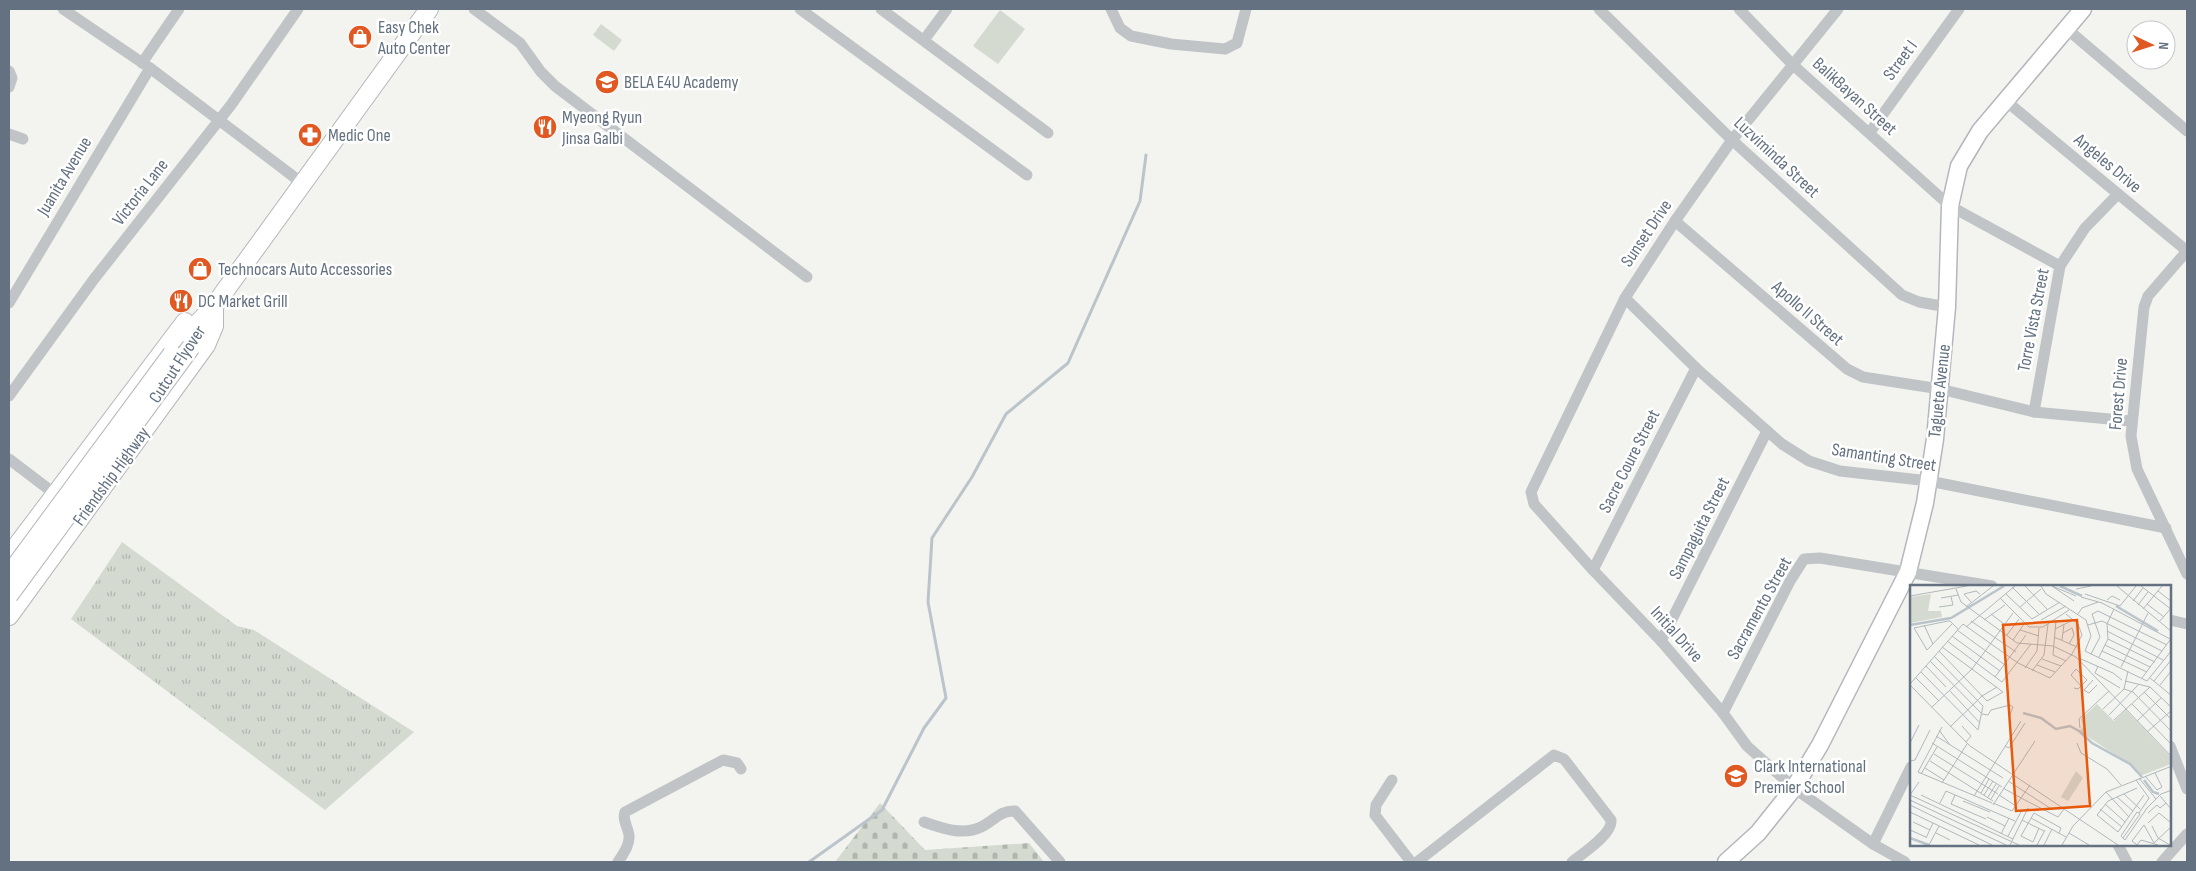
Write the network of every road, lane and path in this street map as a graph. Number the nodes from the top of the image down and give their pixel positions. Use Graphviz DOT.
graph roads {
  1 [pos="64,9"];
  2 [pos="179,9"];
  3 [pos="298,9"];
  4 [pos="429,9"];
  5 [pos="474,9"];
  6 [pos="800,9"];
  7 [pos="882,9"];
  8 [pos="947,9"];
  9 [pos="1111,9"];
  10 [pos="1246,9"];
  11 [pos="1599,9"];
  12 [pos="1739,9"];
  13 [pos="1838,9"];
  14 [pos="1959,9"];
  15 [pos="2083,9"];
  16 [pos="2067,28"];
  17 [pos="924,40"];
  18 [pos="1792,64"];
  19 [pos="146,65"];
  20 [pos="9,71"];
  21 [pos="9,86"];
  22 [pos="2006,102"];
  23 [pos="218,121"];
  24 [pos="2187,131"];
  25 [pos="1870,132"];
  26 [pos="1048,133"];
  27 [pos="9,134"];
  28 [pos="23,139"];
  29 [pos="1732,140"];
  30 [pos="1027,175"];
  31 [pos="302,183"];
  32 [pos="2118,194"];
  33 [pos="1950,206"];
  34 [pos="1674,221"];
  35 [pos="2187,251"];
  36 [pos="2060,266"];
  37 [pos="807,277"];
  38 [pos="1625,298"];
  39 [pos="9,303"];
  40 [pos="214,306"];
  41 [pos="1947,307"];
  42 [pos="187,343"];
  43 [pos="1696,368"];
  44 [pos="1940,389"];
  45 [pos="9,396"];
  46 [pos="2034,412"];
  47 [pos="2131,421"];
  48 [pos="1768,431"];
  49 [pos="9,459"];
  50 [pos="1929,481"];
  51 [pos="55,494"];
  52 [pos="1534,504"];
  53 [pos="2166,528"];
  54 [pos="9,556"];
  55 [pos="9,563"];
  56 [pos="1593,570"];
  57 [pos="1908,572"];
  58 [pos="9,574"];
  59 [pos="2187,574"];
  60 [pos="32,585"];
  61 [pos="1986,585"];
  62 [pos="9,595"];
  63 [pos="9,616"];
  64 [pos="2171,620"];
  65 [pos="2187,624"];
  66 [pos="1661,641"];
  67 [pos="1723,713"];
  68 [pos="2171,749"];
  69 [pos="741,769"];
  70 [pos="1910,769"];
  71 [pos="1392,780"];
  72 [pos="1794,788"];
  73 [pos="2187,789"];
  74 [pos="924,822"];
  75 [pos="2187,834"];
  76 [pos="1873,844"];
  77 [pos="2119,846"];
  78 [pos="618,862"];
  79 [pos="1060,862"];
  80 [pos="1412,862"];
  81 [pos="1417,862"];
  82 [pos="1572,862"];
  83 [pos="1726,862"];
  84 [pos="1905,862"];
  85 [pos="2127,862"];
  86 [pos="2162,862"];
  1 -- 19 [label="street"];
  2 -- 19 [label="street, Juanita Avenue"];
  3 -- 23 [label="street, Victoria Lane"];
  4 -- 31 [label="main road, Friendship Highway"];
  5 -- 37 [label="street"];
  6 -- 30 [label="street"];
  7 -- 17 [label="street"];
  8 -- 17 [label="street"];
  9 -- 10 [label="street"];
  11 -- 29 [label="street, Luzviminda Street"];
  12 -- 18 [label="street, BalikBayan Street"];
  13 -- 18 [label="street, Sunset Drive"];
  14 -- 25 [label="street, Street I"];
  15 -- 16 [label="street, Taguete Avenue"];
  16 -- 22 [label="street, Taguete Avenue"];
  16 -- 24 [label="street"];
  17 -- 26 [label="street"];
  18 -- 25 [label="street, BalikBayan Street"];
  18 -- 29 [label="street, Sunset Drive"];
  19 -- 23 [label="street"];
  19 -- 39 [label="street, Juanita Avenue"];
  20 -- 21 [label="street"];
  22 -- 32 [label="street, Angeles Drive"];
  22 -- 33 [label="street, Taguete Avenue"];
  23 -- 31 [label="street"];
  23 -- 45 [label="street, Victoria Lane"];
  25 -- 33 [label="street, BalikBayan Street"];
  27 -- 28 [label="street"];
  29 -- 34 [label="street, Sunset Drive"];
  29 -- 41 [label="street, Luzviminda Street"];
  31 -- 40 [label="main road, Friendship Highway"];
  32 -- 35 [label="street, Angeles Drive"];
  32 -- 36 [label="street, Torre Vista Street"];
  33 -- 36 [label="street, BalikBayan Street"];
  33 -- 41 [label="street, Taguete Avenue"];
  34 -- 38 [label="street, Sunset Drive"];
  34 -- 44 [label="street, Apollo II Street"];
  35 -- 47 [label="street, Forest Drive"];
  36 -- 46 [label="street, Torre Vista Street"];
  38 -- 43 [label="street, Samanting Street"];
  38 -- 52 [label="street, Sunset Drive"];
  40 -- 42 [label="main road, Cutcut Flyover"];
  40 -- 51 [label="main road, Friendship Highway"];
  40 -- 60 [label="main road, Friendship Highway"];
  41 -- 44 [label="street, Taguete Avenue"];
  42 -- 58 [label="main road, Cutcut Flyover, bridge"];
  42 -- 62 [label="main road, Cutcut Flyover, bridge"];
  43 -- 48 [label="street, Samanting Street"];
  43 -- 56 [label="street, Sacre Coure Street"];
  44 -- 46 [label="street, Apollo II Street"];
  44 -- 50 [label="street, Taguete Avenue"];
  46 -- 47 [label="street, Apollo II Street"];
  47 -- 53 [label="street, Forest Drive"];
  48 -- 50 [label="street, Samanting Street"];
  48 -- 66 [label="street, Sampaguita Street"];
  49 -- 51 [label="street"];
  50 -- 53 [label="street, Samanting Street"];
  50 -- 57 [label="street, Taguete Avenue"];
  51 -- 54 [label="main road, Friendship Highway"];
  52 -- 56 [label="street, Initial Drive"];
  53 -- 59 [label="street, Forest Drive"];
  55 -- 60 [label="main road"];
  56 -- 66 [label="street, Initial Drive"];
  57 -- 61 [label="street"];
  57 -- 67 [label="street, Sacramento Street"];
  57 -- 72 [label="street, Taguete Avenue"];
  60 -- 63 [label="main road, Friendship Highway"];
  64 -- 65 [label="street"];
  66 -- 67 [label="street, Initial Drive"];
  67 -- 72 [label="street, Initial Drive"];
  68 -- 73 [label="street"];
  69 -- 78 [label="street"];
  70 -- 76 [label="street"];
  71 -- 80 [label="street"];
  72 -- 76 [label="street, Initial Drive"];
  72 -- 83 [label="street, Taguete Avenue"];
  74 -- 79 [label="street"];
  75 -- 86 [label="street"];
  76 -- 84 [label="street, Initial Drive"];
  77 -- 85 [label="street"];
  81 -- 82 [label="street"];
}
